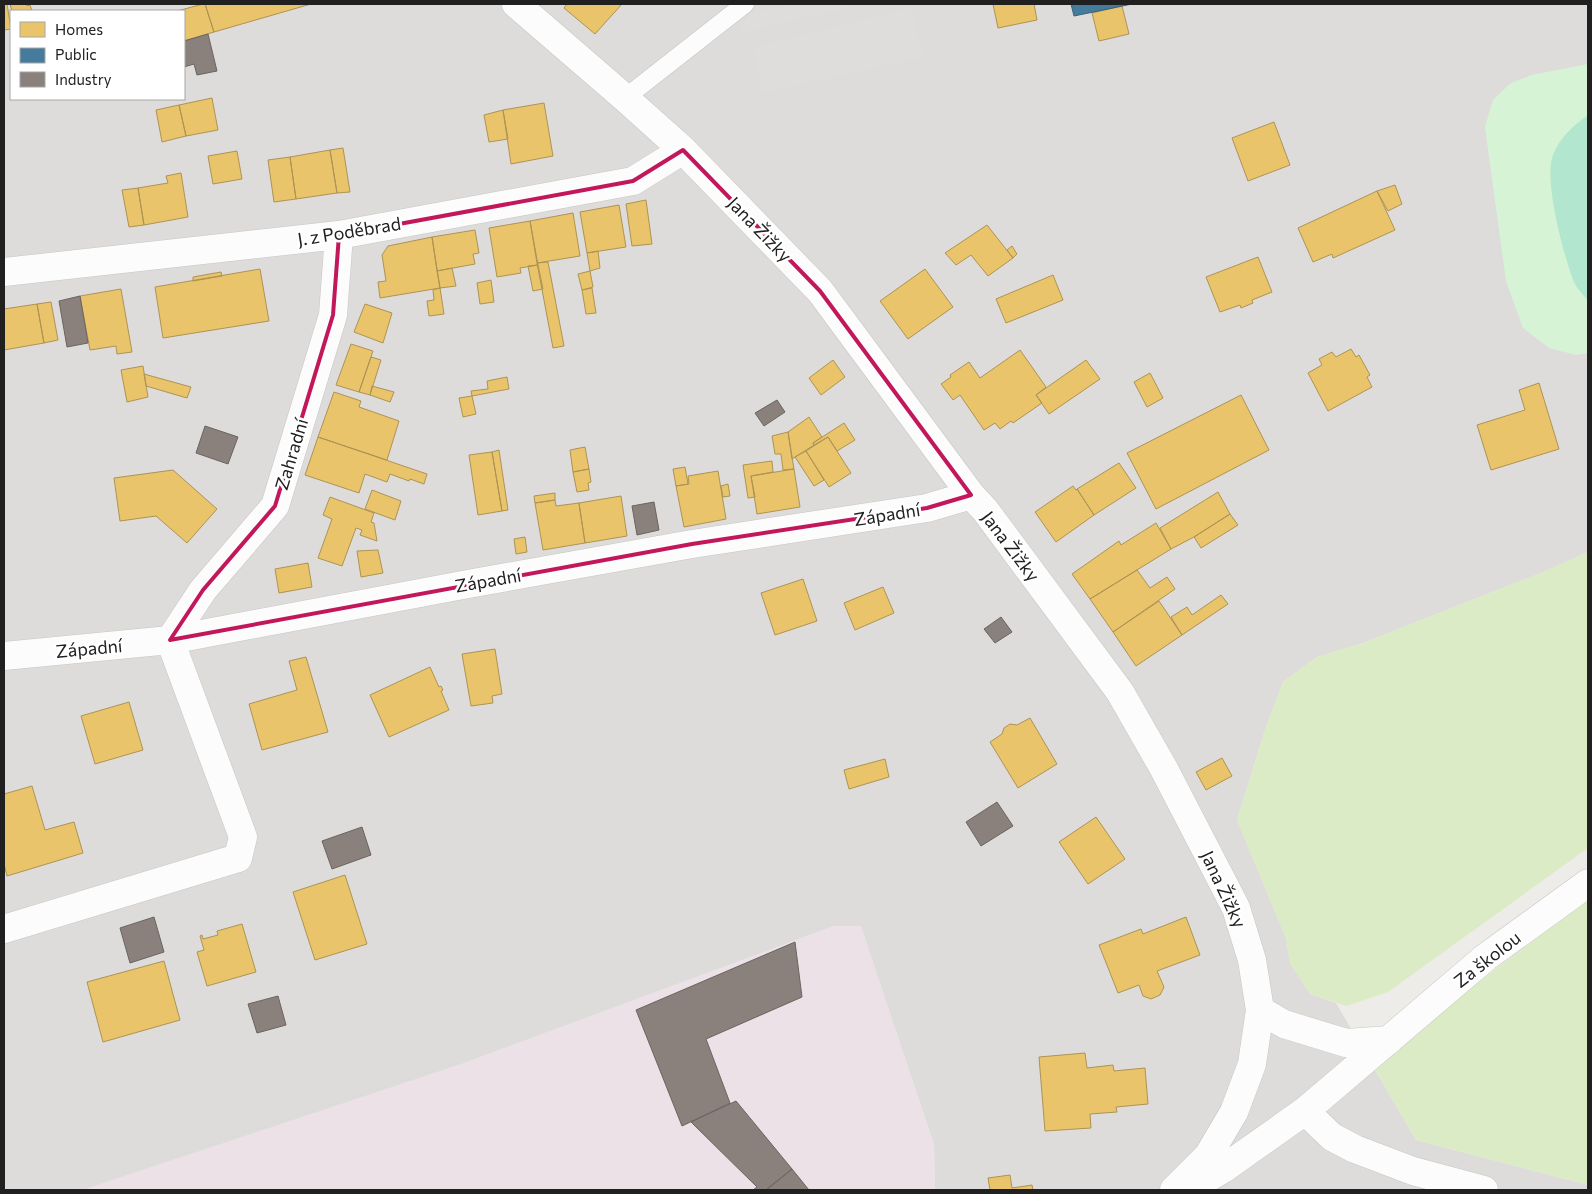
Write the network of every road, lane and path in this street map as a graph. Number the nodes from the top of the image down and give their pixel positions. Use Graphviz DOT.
graph roads {
  1 [pos="516,4"];
  2 [pos="745,4"];
  3 [pos="625,98"];
  4 [pos="683,150"];
  5 [pos="339,235"];
  6 [pos="4,272"];
  7 [pos="970,495"];
  8 [pos="170,640"];
  9 [pos="4,656"];
  10 [pos="1588,883"];
  11 [pos="4,929"];
  12 [pos="1260,1010"];
  13 [pos="1388,1040"];
  14 [pos="1305,1111"];
  15 [pos="1174,1190"];
  16 [pos="1187,1190"];
  17 [pos="1484,1190"];
  1 -- 3 [label="street, Jana Žižky"];
  2 -- 3 [label="lane"];
  3 -- 4 [label="street, Jana Žižky"];
  4 -- 5 [label="street, J. z Poděbrad"];
  4 -- 7 [label="street, Jana Žižky"];
  5 -- 6 [label="street, J. z Poděbrad"];
  5 -- 8 [label="street, Zahradní"];
  7 -- 8 [label="street, Západní"];
  7 -- 12 [label="street, Jana Žižky"];
  8 -- 9 [label="street, Západní"];
  8 -- 11 [label="street"];
  10 -- 13 [label="street, Za školou"];
  12 -- 13 [label="street"];
  12 -- 15 [label="street, Jana Žižky"];
  13 -- 14 [label="street, Za školou"];
  14 -- 16 [label="street, Za školou"];
  14 -- 17 [label="street"];
}
